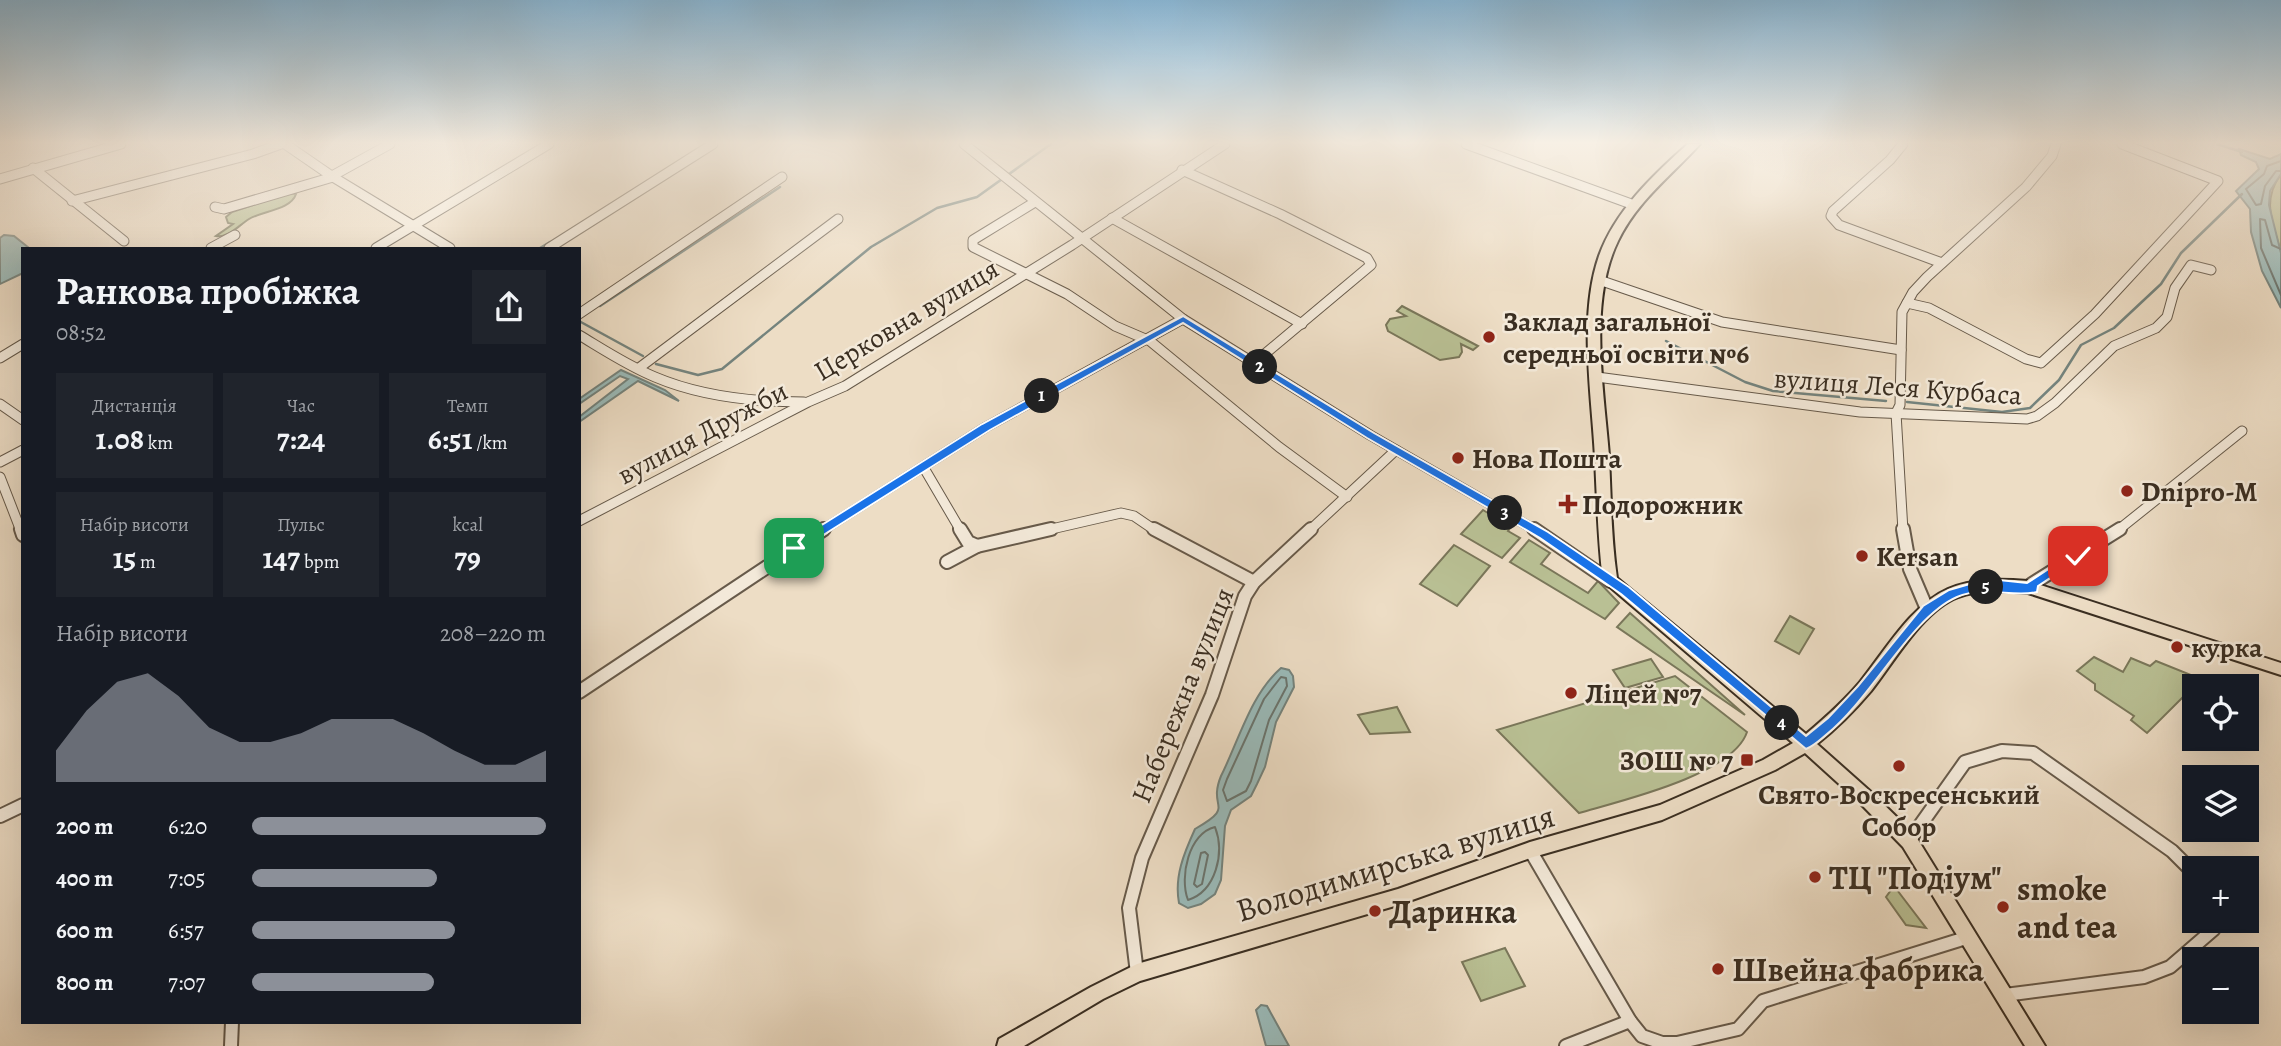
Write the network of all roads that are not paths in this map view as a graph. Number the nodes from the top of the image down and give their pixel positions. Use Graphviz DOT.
graph roads {
  1 [pos="62,193"];
  2 [pos="104,193"];
  3 [pos="279,193"];
  4 [pos="360,193"];
  5 [pos="469,193"];
  6 [pos="636,193"];
  7 [pos="759,193"];
  8 [pos="1024,193"];
  9 [pos="1149,193"];
  10 [pos="1233,193"];
  11 [pos="1600,193"];
  12 [pos="1644,193"];
  13 [pos="1854,193"];
  14 [pos="2020,193"];
  15 [pos="2207,193"];
  16 [pos="72,201"];
  17 [pos="1035,202"];
  18 [pos="1634,205"];
  19 [pos="215,207"];
  20 [pos="1112,218"];
  21 [pos="838,219"];
  22 [pos="416,225"];
  23 [pos="236,235"];
  24 [pos="1082,239"];
  25 [pos="124,241"];
  26 [pos="213,247"];
  27 [pos="378,247"];
  28 [pos="449,247"];
  29 [pos="551,247"];
  30 [pos="1942,263"];
  31 [pos="2211,270"];
  32 [pos="1027,273"];
  33 [pos="1599,280"];
  34 [pos="1907,303"];
  35 [pos="581,313"];
  36 [pos="1183,319"];
  37 [pos="1302,324"];
  38 [pos="581,336"];
  39 [pos="1146,339"];
  40 [pos="21,345"];
  41 [pos="1901,350"];
  42 [pos="0,358"];
  43 [pos="1254,363"];
  44 [pos="639,368"];
  45 [pos="1597,377"];
  46 [pos="808,402"];
  47 [pos="0,404"];
  48 [pos="1896,413"];
  49 [pos="21,419"];
  50 [pos="2242,431"];
  51 [pos="1396,450"];
  52 [pos="21,451"];
  53 [pos="0,462"];
  54 [pos="924,468"];
  55 [pos="0,477"];
  56 [pos="1347,497"];
  57 [pos="581,520"];
  58 [pos="21,530"];
  59 [pos="977,546"];
  60 [pos="947,562"];
  61 [pos="1610,581"];
  62 [pos="1254,582"];
  63 [pos="2032,588"];
  64 [pos="1927,609"];
  65 [pos="2281,669"];
  66 [pos="581,691"];
  67 [pos="1806,744"];
  68 [pos="21,806"];
  69 [pos="0,816"];
  70 [pos="1909,841"];
  71 [pos="1530,850"];
  72 [pos="2182,861"];
  73 [pos="2209,933"];
  74 [pos="1969,937"];
  75 [pos="1137,973"];
  76 [pos="2005,995"];
  77 [pos="1630,1021"];
  78 [pos="232,1024"];
  79 [pos="1592,1041"];
  80 [pos="1644,1041"];
  81 [pos="231,1046"];
  82 [pos="1006,1046"];
  83 [pos="1566,1046"];
  84 [pos="2036,1046"];
  1 -- 16 [label="street"];
  2 -- 16 [label="street"];
  3 -- 19 [label="street"];
  4 -- 22 [label="street"];
  5 -- 22 [label="street"];
  6 -- 29 [label="street"];
  7 -- 35 [label="street"];
  8 -- 17 [label="street"];
  9 -- 20 [label="street, Церковна вулиця"];
  10 -- 37 [label="street"];
  11 -- 18 [label="street"];
  12 -- 18 [label="main road"];
  13 -- 30 [label="street"];
  14 -- 30 [label="street"];
  15 -- 34 [label="street, вулиця Леся Курбаса"];
  16 -- 25 [label="street"];
  17 -- 24 [label="street"];
  17 -- 32 [label="street, Церковна вулиця"];
  18 -- 33 [label="main road"];
  20 -- 24 [label="street, Церковна вулиця"];
  20 -- 37 [label="street"];
  21 -- 44 [label="street"];
  22 -- 27 [label="street"];
  22 -- 28 [label="street"];
  23 -- 26 [label="street"];
  24 -- 32 [label="street, Церковна вулиця"];
  24 -- 36 [label="street"];
  30 -- 34 [label="street"];
  31 -- 48 [label="street, вулиця Леся Курбаса"];
  32 -- 39 [label="street, Церковна вулиця"];
  32 -- 46 [label="street, Церковна вулиця"];
  33 -- 41 [label="street"];
  33 -- 45 [label="main road"];
  34 -- 41 [label="street"];
  36 -- 39 [label="street"];
  36 -- 43 [label="street"];
  37 -- 43 [label="street"];
  38 -- 44 [label="street"];
  39 -- 54 [label="street"];
  39 -- 56 [label="street, Церковна вулиця"];
  40 -- 42 [label="street"];
  41 -- 48 [label="street"];
  43 -- 51 [label="street"];
  44 -- 46 [label="street"];
  45 -- 48 [label="street, вулиця Леся Курбаса"];
  45 -- 61 [label="main road"];
  46 -- 57 [label="street, вулиця Дружби"];
  47 -- 49 [label="street"];
  48 -- 64 [label="street"];
  50 -- 63 [label="street"];
  51 -- 56 [label="street, Набережна вулиця"];
  51 -- 61 [label="street"];
  52 -- 53 [label="street"];
  54 -- 59 [label="street"];
  54 -- 66 [label="street"];
  55 -- 58 [label="street"];
  56 -- 62 [label="street, Набережна вулиця"];
  59 -- 60 [label="street"];
  59 -- 62 [label="street"];
  61 -- 67 [label="main road"];
  62 -- 75 [label="street, Набережна вулиця"];
  63 -- 64 [label="main road"];
  63 -- 65 [label="main road"];
  64 -- 67 [label="main road, Володимирська вулиця"];
  67 -- 70 [label="main road"];
  67 -- 71 [label="main road, Володимирська вулиця"];
  68 -- 69 [label="street"];
  70 -- 72 [label="street"];
  70 -- 74 [label="main road"];
  71 -- 75 [label="main road, Володимирська вулиця"];
  71 -- 77 [label="street"];
  73 -- 76 [label="street"];
  74 -- 76 [label="main road"];
  74 -- 80 [label="street"];
  75 -- 82 [label="main road, Володимирська вулиця"];
  76 -- 84 [label="main road"];
  77 -- 79 [label="street"];
  77 -- 80 [label="street"];
  78 -- 81 [label="street"];
  79 -- 83 [label="street"];
}
